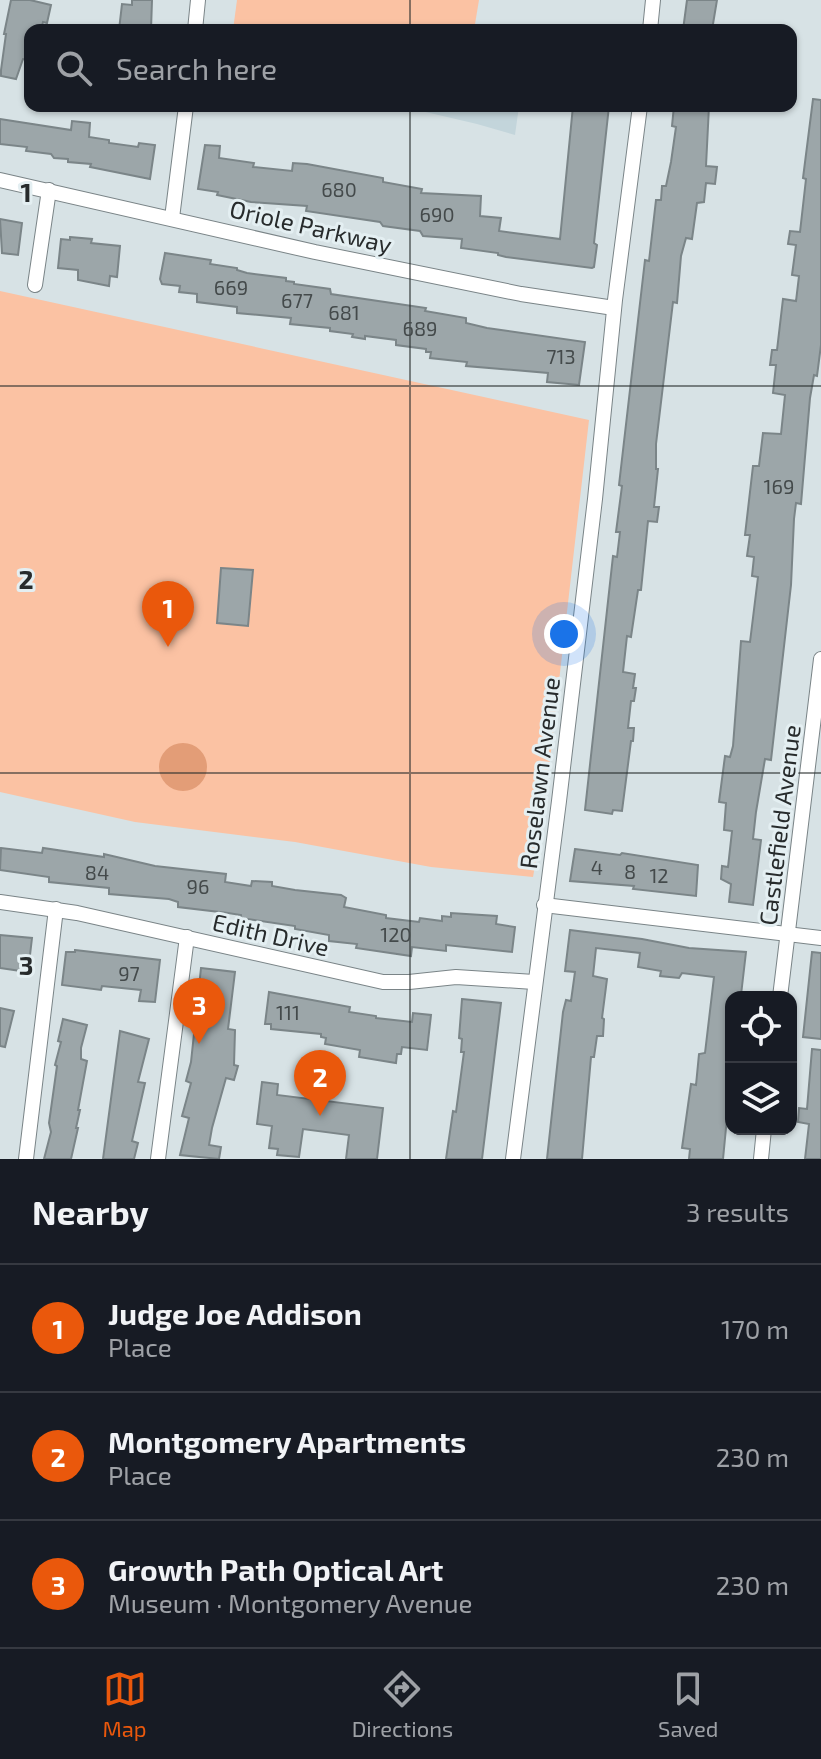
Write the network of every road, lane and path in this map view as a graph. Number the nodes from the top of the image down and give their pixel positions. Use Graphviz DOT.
graph roads {
  1 [pos="198,0"];
  2 [pos="653,0"];
  3 [pos="196,24"];
  4 [pos="651,24"];
  5 [pos="185,112"];
  6 [pos="639,112"];
  7 [pos="0,180"];
  8 [pos="49,190"];
  9 [pos="172,218"];
  10 [pos="35,285"];
  11 [pos="614,308"];
  12 [pos="821,659"];
  13 [pos="0,902"];
  14 [pos="544,905"];
  15 [pos="56,909"];
  16 [pos="788,932"];
  17 [pos="187,937"];
  18 [pos="821,938"];
  19 [pos="534,982"];
  20 [pos="781,991"];
  21 [pos="763,1135"];
  22 [pos="26,1159"];
  23 [pos="158,1159"];
  24 [pos="513,1159"];
  25 [pos="761,1159"];
  1 -- 3 [label="street"];
  2 -- 4 [label="street"];
  5 -- 9 [label="street"];
  6 -- 11 [label="street, Roselawn Avenue"];
  7 -- 8 [label="street, Oriole Parkway"];
  8 -- 9 [label="street, Oriole Parkway"];
  8 -- 10 [label="street"];
  9 -- 11 [label="street, Oriole Parkway"];
  11 -- 14 [label="street, Roselawn Avenue"];
  12 -- 16 [label="street, Castlefield Avenue"];
  13 -- 15 [label="street, Edith Drive"];
  14 -- 16 [label="street"];
  14 -- 19 [label="street, Roselawn Avenue"];
  15 -- 17 [label="street, Edith Drive"];
  15 -- 22 [label="street"];
  16 -- 18 [label="street"];
  16 -- 20 [label="street, Castlefield Avenue"];
  17 -- 19 [label="street, Edith Drive"];
  17 -- 23 [label="street"];
  19 -- 24 [label="street, Roselawn Avenue"];
  21 -- 25 [label="street"];
}
